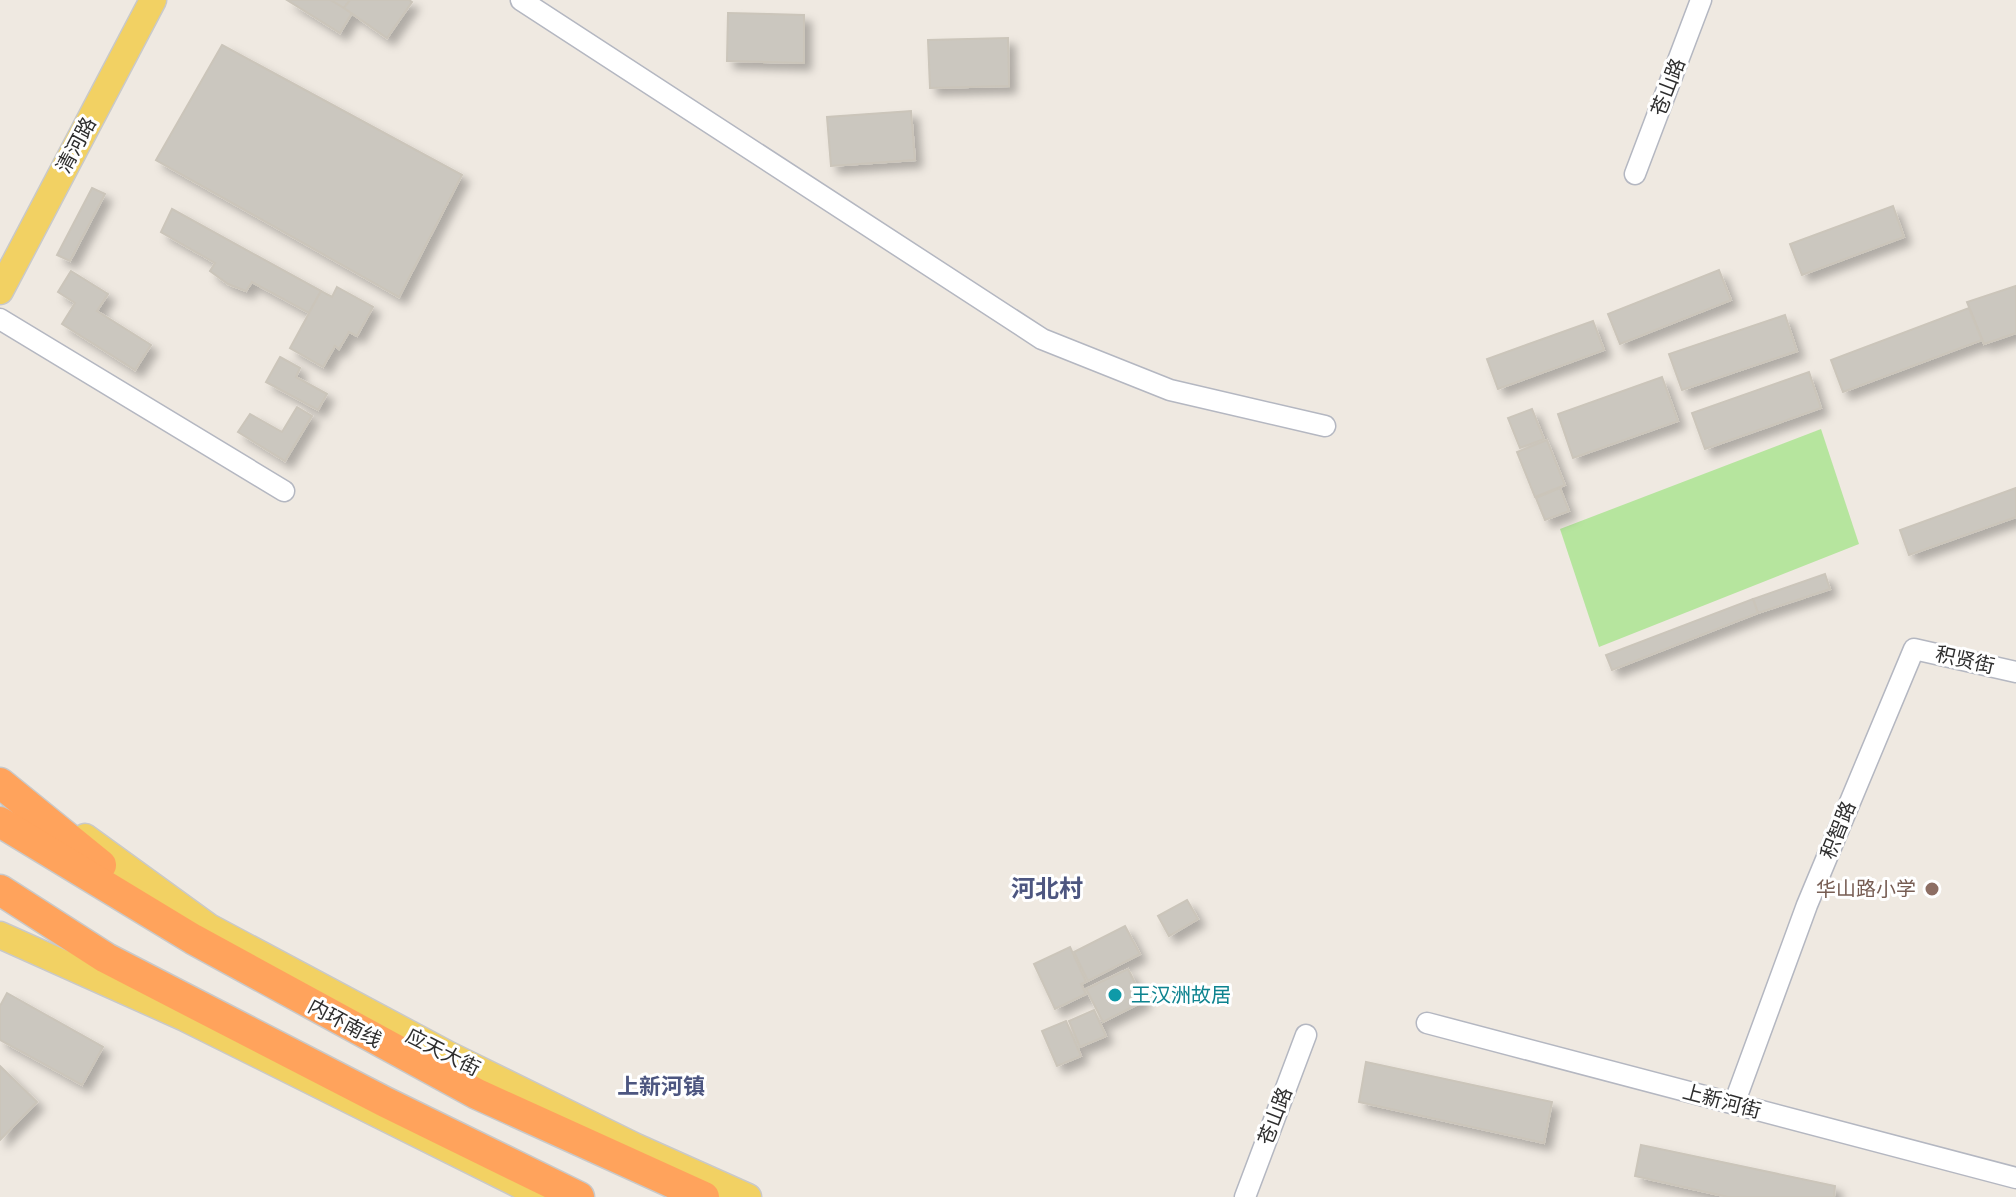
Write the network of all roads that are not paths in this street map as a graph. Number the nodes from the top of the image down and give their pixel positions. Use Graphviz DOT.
graph roads {
  1 [pos="153,0"];
  2 [pos="521,0"];
  3 [pos="1701,0"];
  4 [pos="1635,174"];
  5 [pos="0,291"];
  6 [pos="0,319"];
  7 [pos="1325,426"];
  8 [pos="284,491"];
  9 [pos="1914,649"];
  10 [pos="2016,672"];
  11 [pos="0,767"];
  12 [pos="0,783"];
  13 [pos="0,822"];
  14 [pos="0,890"];
  15 [pos="0,913"];
  16 [pos="0,935"];
  17 [pos="193,939"];
  18 [pos="106,958"];
  19 [pos="1427,1023"];
  20 [pos="1306,1035"];
  21 [pos="1734,1104"];
  22 [pos="2016,1178"];
  23 [pos="544,1197"];
  24 [pos="579,1197"];
  25 [pos="704,1197"];
  26 [pos="748,1197"];
  27 [pos="1245,1197"];
  1 -- 5 [label="main road, 清河路"];
  2 -- 7 [label="street"];
  3 -- 4 [label="street, 苍山路"];
  6 -- 8 [label="street"];
  9 -- 10 [label="street, 积贤街"];
  9 -- 21 [label="street, 积智路"];
  11 -- 26 [label="main road, 应天大街"];
  12 -- 17 [label="highway"];
  13 -- 17 [label="highway, 内环南线"];
  14 -- 18 [label="highway"];
  15 -- 18 [label="highway"];
  16 -- 23 [label="main road"];
  17 -- 25 [label="highway, 内环南线"];
  18 -- 24 [label="highway"];
  19 -- 21 [label="street, 上新河街"];
  20 -- 27 [label="street, 苍山路"];
  21 -- 22 [label="street, 上新河街"];
}
